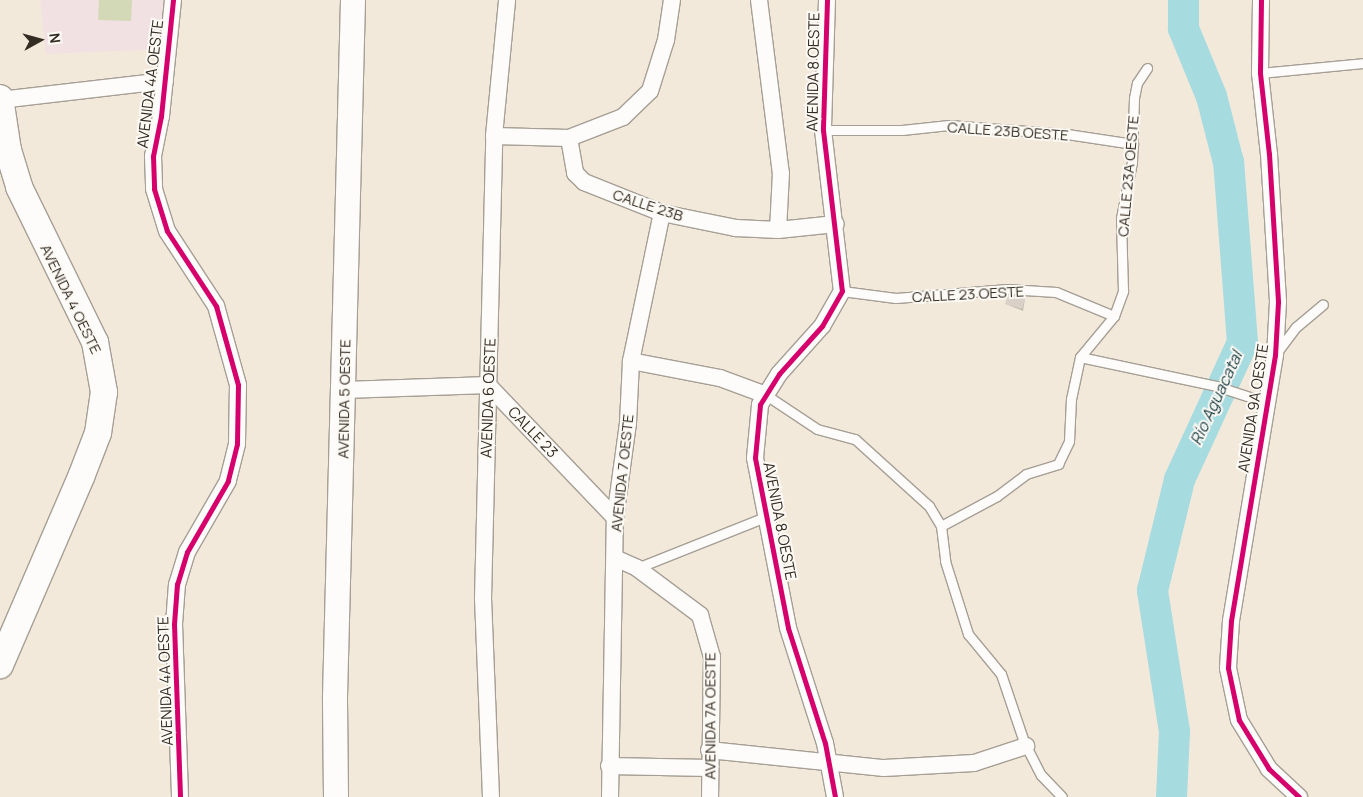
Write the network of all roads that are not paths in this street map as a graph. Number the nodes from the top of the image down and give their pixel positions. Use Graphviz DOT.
graph roads {
  1 [pos="173,0"];
  2 [pos="353,0"];
  3 [pos="507,0"];
  4 [pos="672,0"];
  5 [pos="759,0"];
  6 [pos="827,0"];
  7 [pos="1261,0"];
  8 [pos="1363,63"];
  9 [pos="1147,68"];
  10 [pos="1260,73"];
  11 [pos="165,81"];
  12 [pos="0,99"];
  13 [pos="823,130"];
  14 [pos="494,136"];
  15 [pos="569,138"];
  16 [pos="1133,144"];
  17 [pos="662,213"];
  18 [pos="836,224"];
  19 [pos="778,230"];
  20 [pos="842,292"];
  21 [pos="1323,304"];
  22 [pos="1114,316"];
  23 [pos="1275,355"];
  24 [pos="1080,357"];
  25 [pos="631,361"];
  26 [pos="488,385"];
  27 [pos="345,390"];
  28 [pos="766,396"];
  29 [pos="1264,402"];
  30 [pos="765,517"];
  31 [pos="615,518"];
  32 [pos="941,526"];
  33 [pos="615,558"];
  34 [pos="637,568"];
  35 [pos="0,665"];
  36 [pos="1026,746"];
  37 [pos="710,750"];
  38 [pos="830,764"];
  39 [pos="609,766"];
  40 [pos="710,768"];
  41 [pos="180,797"];
  42 [pos="336,797"];
  43 [pos="491,797"];
  44 [pos="610,797"];
  45 [pos="710,797"];
  46 [pos="835,797"];
  47 [pos="1062,797"];
  48 [pos="1299,797"];
  1 -- 11 [label="street, AVENIDA 4A OESTE"];
  2 -- 27 [label="street, AVENIDA 5 OESTE"];
  3 -- 14 [label="street, AVENIDA 6 OESTE"];
  4 -- 15 [label="street"];
  5 -- 19 [label="street"];
  6 -- 13 [label="street, AVENIDA 8 OESTE"];
  7 -- 10 [label="street, AVENIDA 9A OESTE"];
  8 -- 10 [label="lane"];
  9 -- 16 [label="lane, CALLE 23A OESTE"];
  10 -- 23 [label="street, AVENIDA 9A OESTE"];
  11 -- 12 [label="street"];
  11 -- 41 [label="street, AVENIDA 4A OESTE"];
  12 -- 35 [label="main road, AVENIDA 4 OESTE"];
  13 -- 16 [label="lane, CALLE 23B OESTE"];
  13 -- 18 [label="street, AVENIDA 8 OESTE"];
  14 -- 15 [label="street"];
  14 -- 26 [label="street, AVENIDA 6 OESTE"];
  15 -- 17 [label="street, CALLE 23B"];
  16 -- 22 [label="lane, CALLE 23A OESTE"];
  17 -- 19 [label="street, CALLE 23B"];
  17 -- 25 [label="street, AVENIDA 7 OESTE"];
  18 -- 19 [label="street, CALLE 23B"];
  18 -- 20 [label="street, AVENIDA 8 OESTE"];
  20 -- 22 [label="lane, CALLE 23 OESTE"];
  20 -- 28 [label="street, AVENIDA 8 OESTE"];
  21 -- 23 [label="lane"];
  22 -- 24 [label="lane"];
  23 -- 29 [label="street, AVENIDA 9A OESTE"];
  24 -- 29 [label="lane"];
  24 -- 32 [label="lane"];
  25 -- 28 [label="street"];
  25 -- 31 [label="street, AVENIDA 7 OESTE"];
  26 -- 27 [label="street"];
  26 -- 31 [label="street, CALLE 23"];
  26 -- 43 [label="street, AVENIDA 6 OESTE"];
  27 -- 42 [label="street, AVENIDA 5 OESTE"];
  28 -- 30 [label="street, AVENIDA 8 OESTE"];
  28 -- 32 [label="lane"];
  29 -- 48 [label="street, AVENIDA 9A OESTE"];
  30 -- 34 [label="lane"];
  30 -- 38 [label="street, AVENIDA 8 OESTE"];
  31 -- 33 [label="street, AVENIDA 7 OESTE"];
  32 -- 36 [label="lane"];
  33 -- 34 [label="street, AVENIDA 7A OESTE"];
  33 -- 39 [label="street, AVENIDA 7 OESTE"];
  34 -- 37 [label="street, AVENIDA 7A OESTE"];
  36 -- 38 [label="street"];
  36 -- 47 [label="lane"];
  37 -- 38 [label="street"];
  37 -- 40 [label="street, AVENIDA 7A OESTE"];
  38 -- 46 [label="street, AVENIDA 8 OESTE"];
  39 -- 40 [label="street"];
  39 -- 44 [label="street, AVENIDA 7 OESTE"];
  40 -- 45 [label="street, AVENIDA 7A OESTE"];
}
